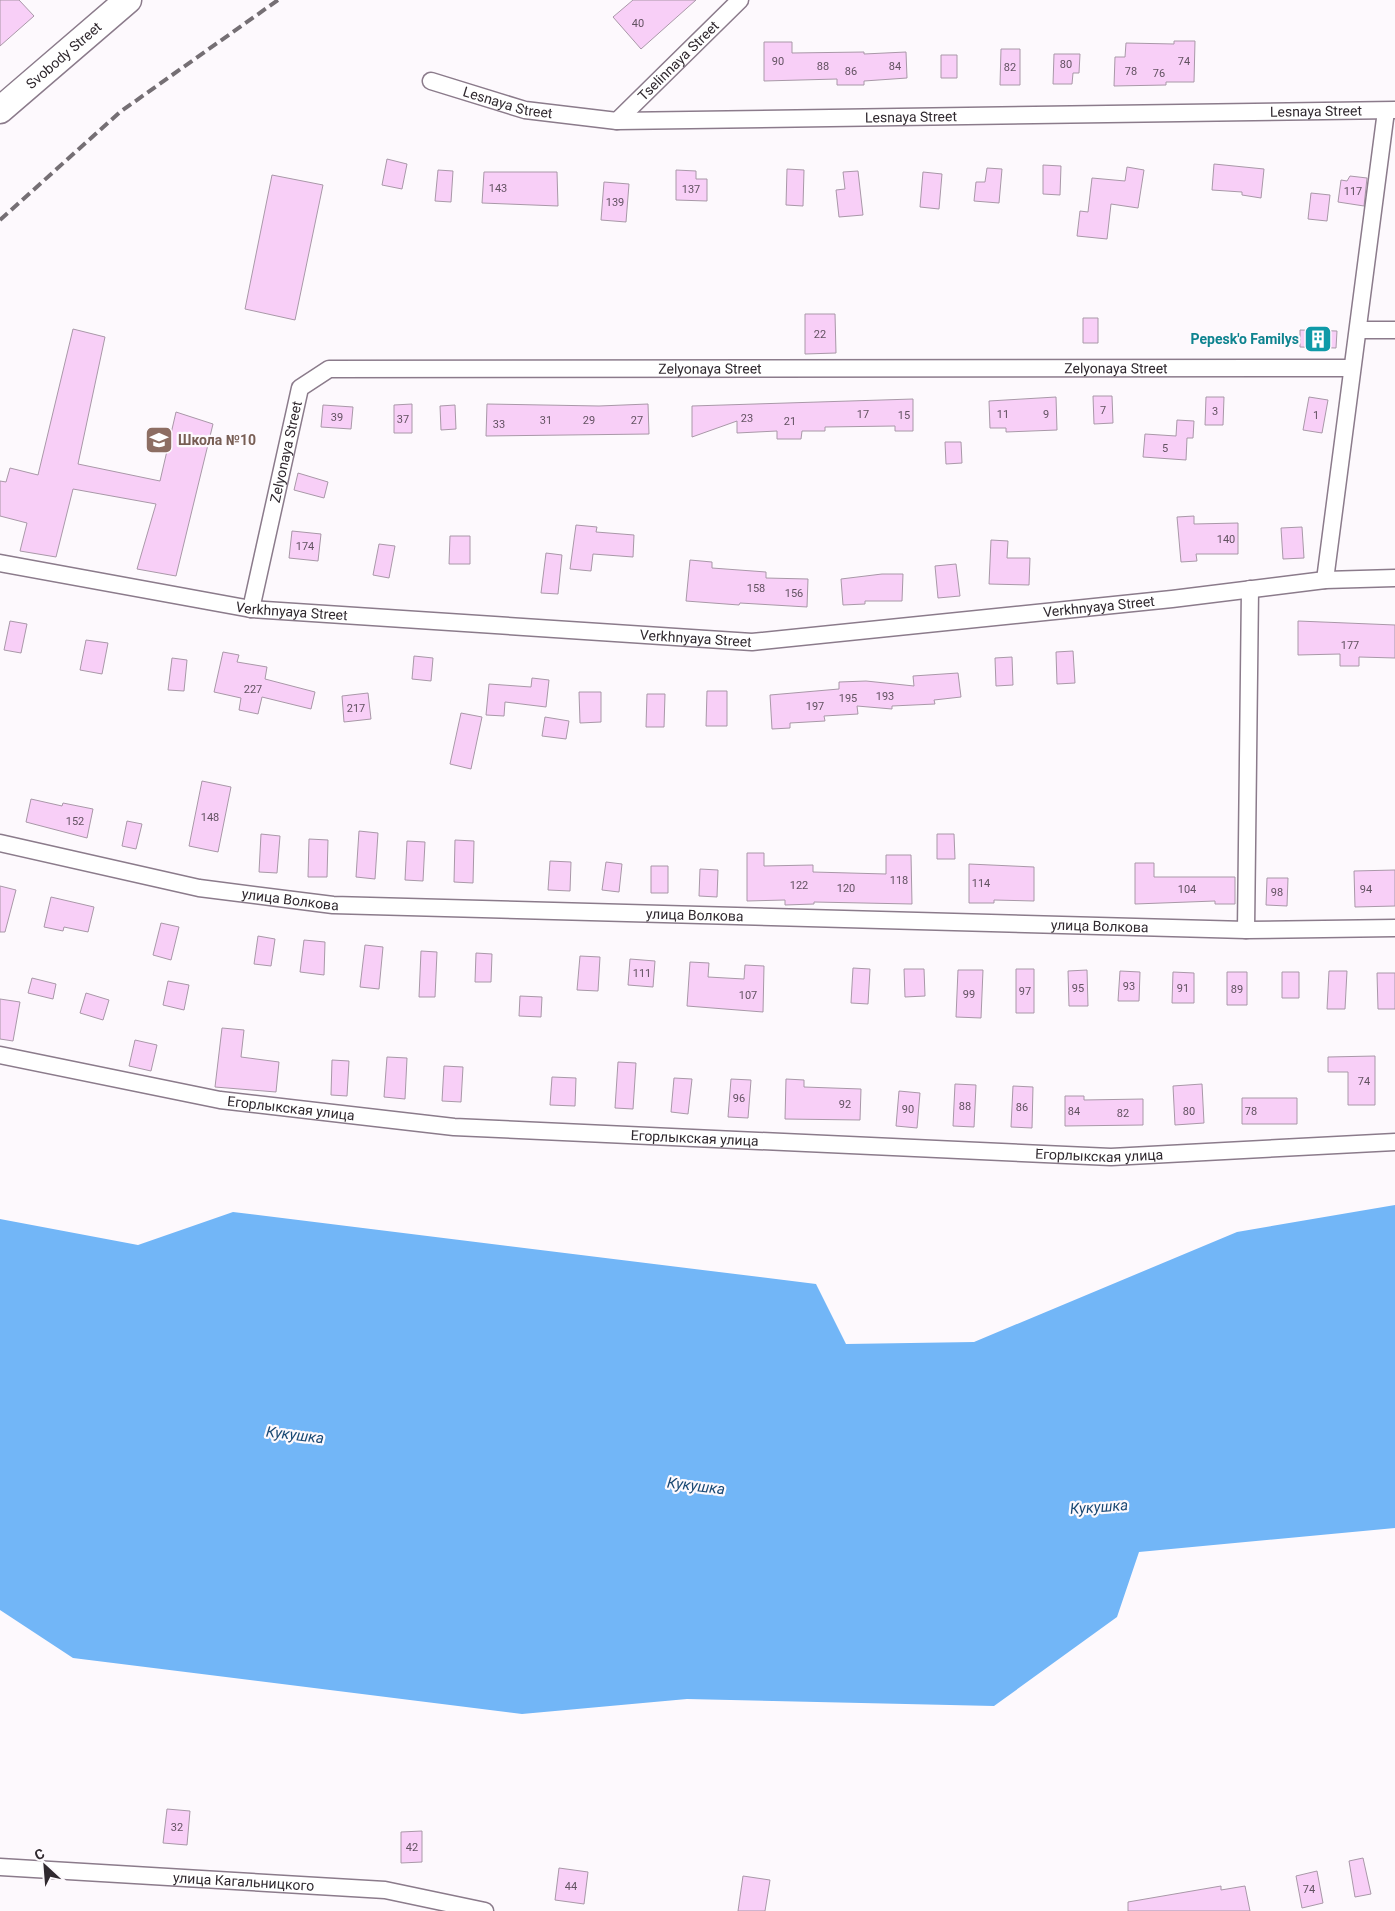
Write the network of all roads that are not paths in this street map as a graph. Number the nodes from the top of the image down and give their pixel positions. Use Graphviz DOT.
graph roads {
  1 [pos="128,0"];
  2 [pos="740,0"];
  3 [pos="432,82"];
  4 [pos="0,110"];
  5 [pos="1391,111"];
  6 [pos="617,121"];
  7 [pos="1358,330"];
  8 [pos="1395,330"];
  9 [pos="1352,368"];
  10 [pos="0,563"];
  11 [pos="1395,578"];
  12 [pos="1325,580"];
  13 [pos="1250,589"];
  14 [pos="251,609"];
  15 [pos="0,843"];
  16 [pos="1395,928"];
  17 [pos="1246,930"];
  18 [pos="0,1055"];
  19 [pos="1395,1142"];
  20 [pos="0,1867"];
  21 [pos="485,1911"];
  1 -- 4 [label="main road, Svobody Street"];
  2 -- 6 [label="street, Tselinnaya Street"];
  3 -- 6 [label="street, Lesnaya Street"];
  5 -- 6 [label="street, Lesnaya Street"];
  5 -- 7 [label="street"];
  7 -- 8 [label="street"];
  7 -- 9 [label="street"];
  9 -- 12 [label="street"];
  9 -- 14 [label="street, Zelyonaya Street"];
  10 -- 14 [label="street, Verkhnyaya Street"];
  11 -- 12 [label="street, Verkhnyaya Street"];
  12 -- 13 [label="street, Verkhnyaya Street"];
  13 -- 14 [label="street, Verkhnyaya Street"];
  13 -- 17 [label="street"];
  15 -- 17 [label="street, улица Волкова"];
  16 -- 17 [label="street, улица Волкова"];
  18 -- 19 [label="street, Егорлыкская улица"];
  20 -- 21 [label="street, улица Кагальницкого"];
}
